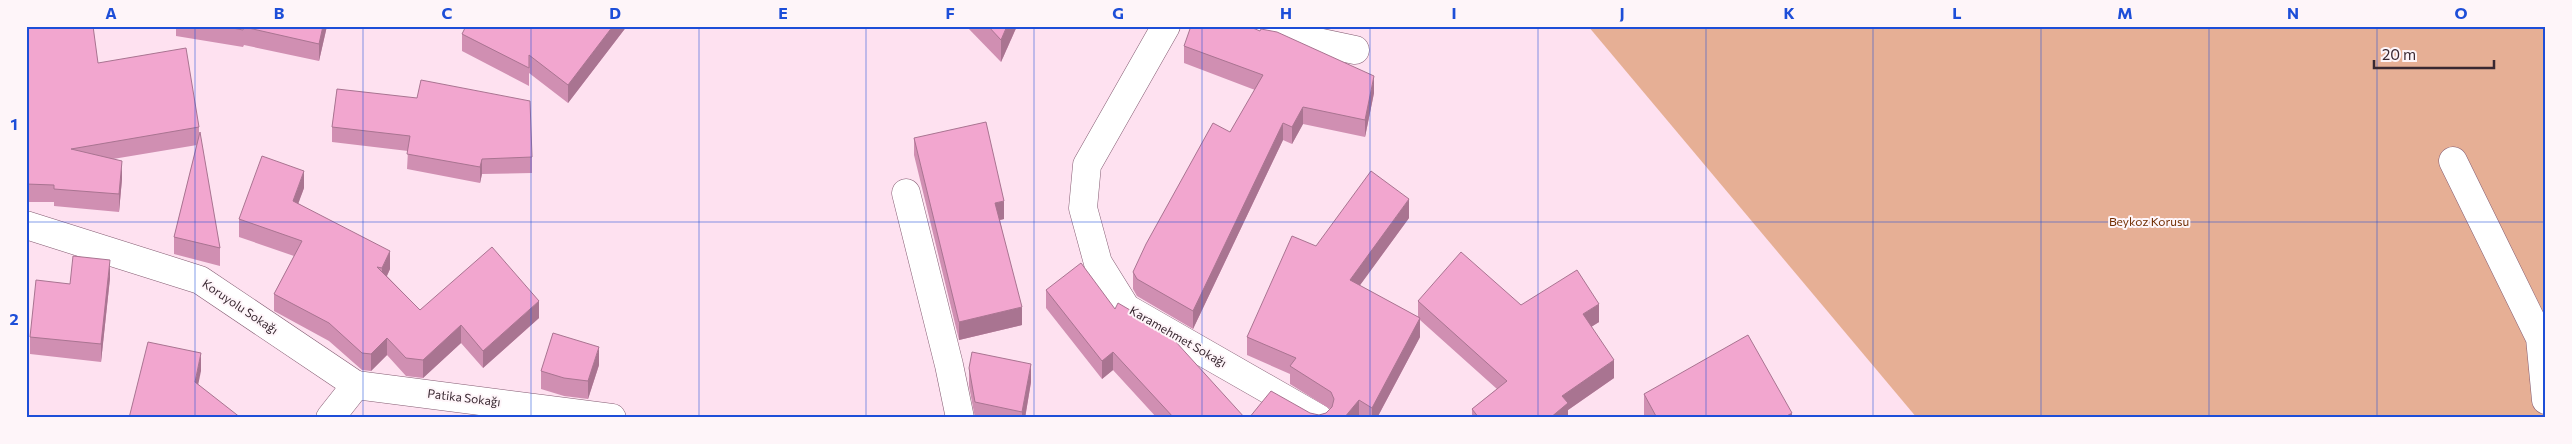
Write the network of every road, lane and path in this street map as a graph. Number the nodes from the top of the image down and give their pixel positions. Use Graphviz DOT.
graph roads {
  1 [pos="1166,26"];
  2 [pos="1242,26"];
  3 [pos="1355,50"];
  4 [pos="2453,161"];
  5 [pos="906,193"];
  6 [pos="26,224"];
  7 [pos="356,386"];
  8 [pos="2546,400"];
  9 [pos="330,418"];
  10 [pos="612,418"];
  11 [pos="960,418"];
  12 [pos="1318,418"];
  1 -- 12 [label="street, Karamehmet Sokağı"];
  2 -- 3 [label="street"];
  4 -- 8 [label="street"];
  5 -- 11 [label="street"];
  6 -- 7 [label="street, Koruyolu Sokağı"];
  7 -- 9 [label="street"];
  7 -- 10 [label="street, Patika Sokağı"];
}
